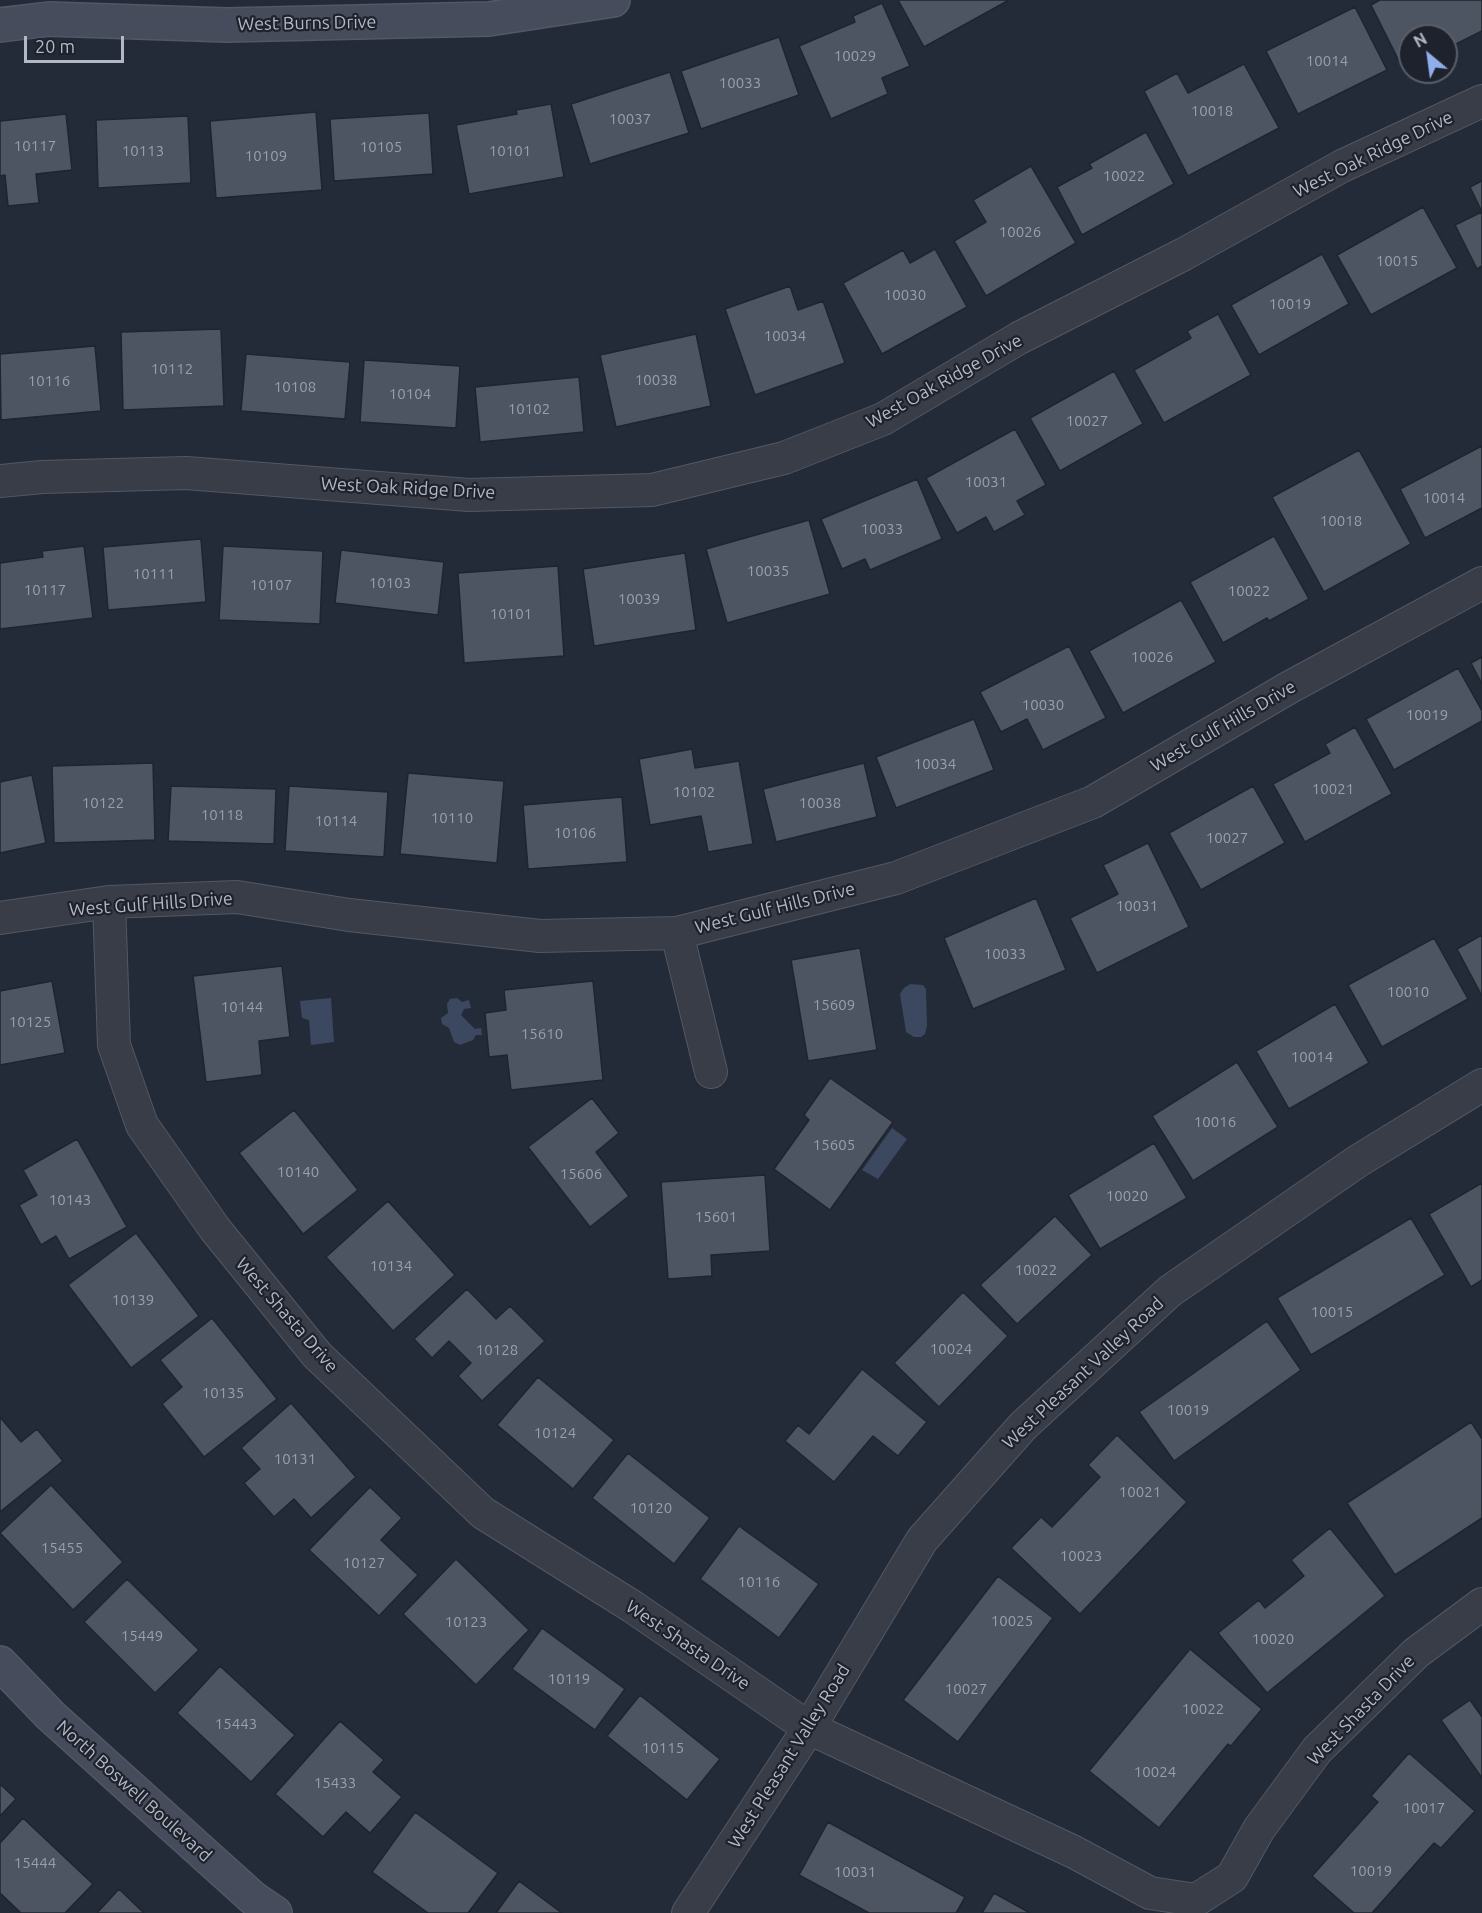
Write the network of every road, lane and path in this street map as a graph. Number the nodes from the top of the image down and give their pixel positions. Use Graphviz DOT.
graph roads {
  1 [pos="613,0"];
  2 [pos="0,25"];
  3 [pos="1482,101"];
  4 [pos="0,481"];
  5 [pos="1482,583"];
  6 [pos="109,902"];
  7 [pos="0,918"];
  8 [pos="677,933"];
  9 [pos="711,1072"];
  10 [pos="1482,1085"];
  11 [pos="1482,1604"];
  12 [pos="0,1663"];
  13 [pos="809,1728"];
  14 [pos="274,1913"];
  15 [pos="688,1913"];
  1 -- 2 [label="street, West Burns Drive"];
  3 -- 4 [label="street, West Oak Ridge Drive"];
  5 -- 8 [label="street, West Gulf Hills Drive"];
  6 -- 7 [label="street, West Gulf Hills Drive"];
  6 -- 8 [label="street, West Gulf Hills Drive"];
  6 -- 13 [label="street, West Shasta Drive"];
  8 -- 9 [label="street"];
  10 -- 13 [label="street, West Pleasant Valley Road"];
  11 -- 13 [label="street, West Shasta Drive"];
  12 -- 14 [label="street, North Boswell Boulevard"];
  13 -- 15 [label="street, West Pleasant Valley Road"];
}
